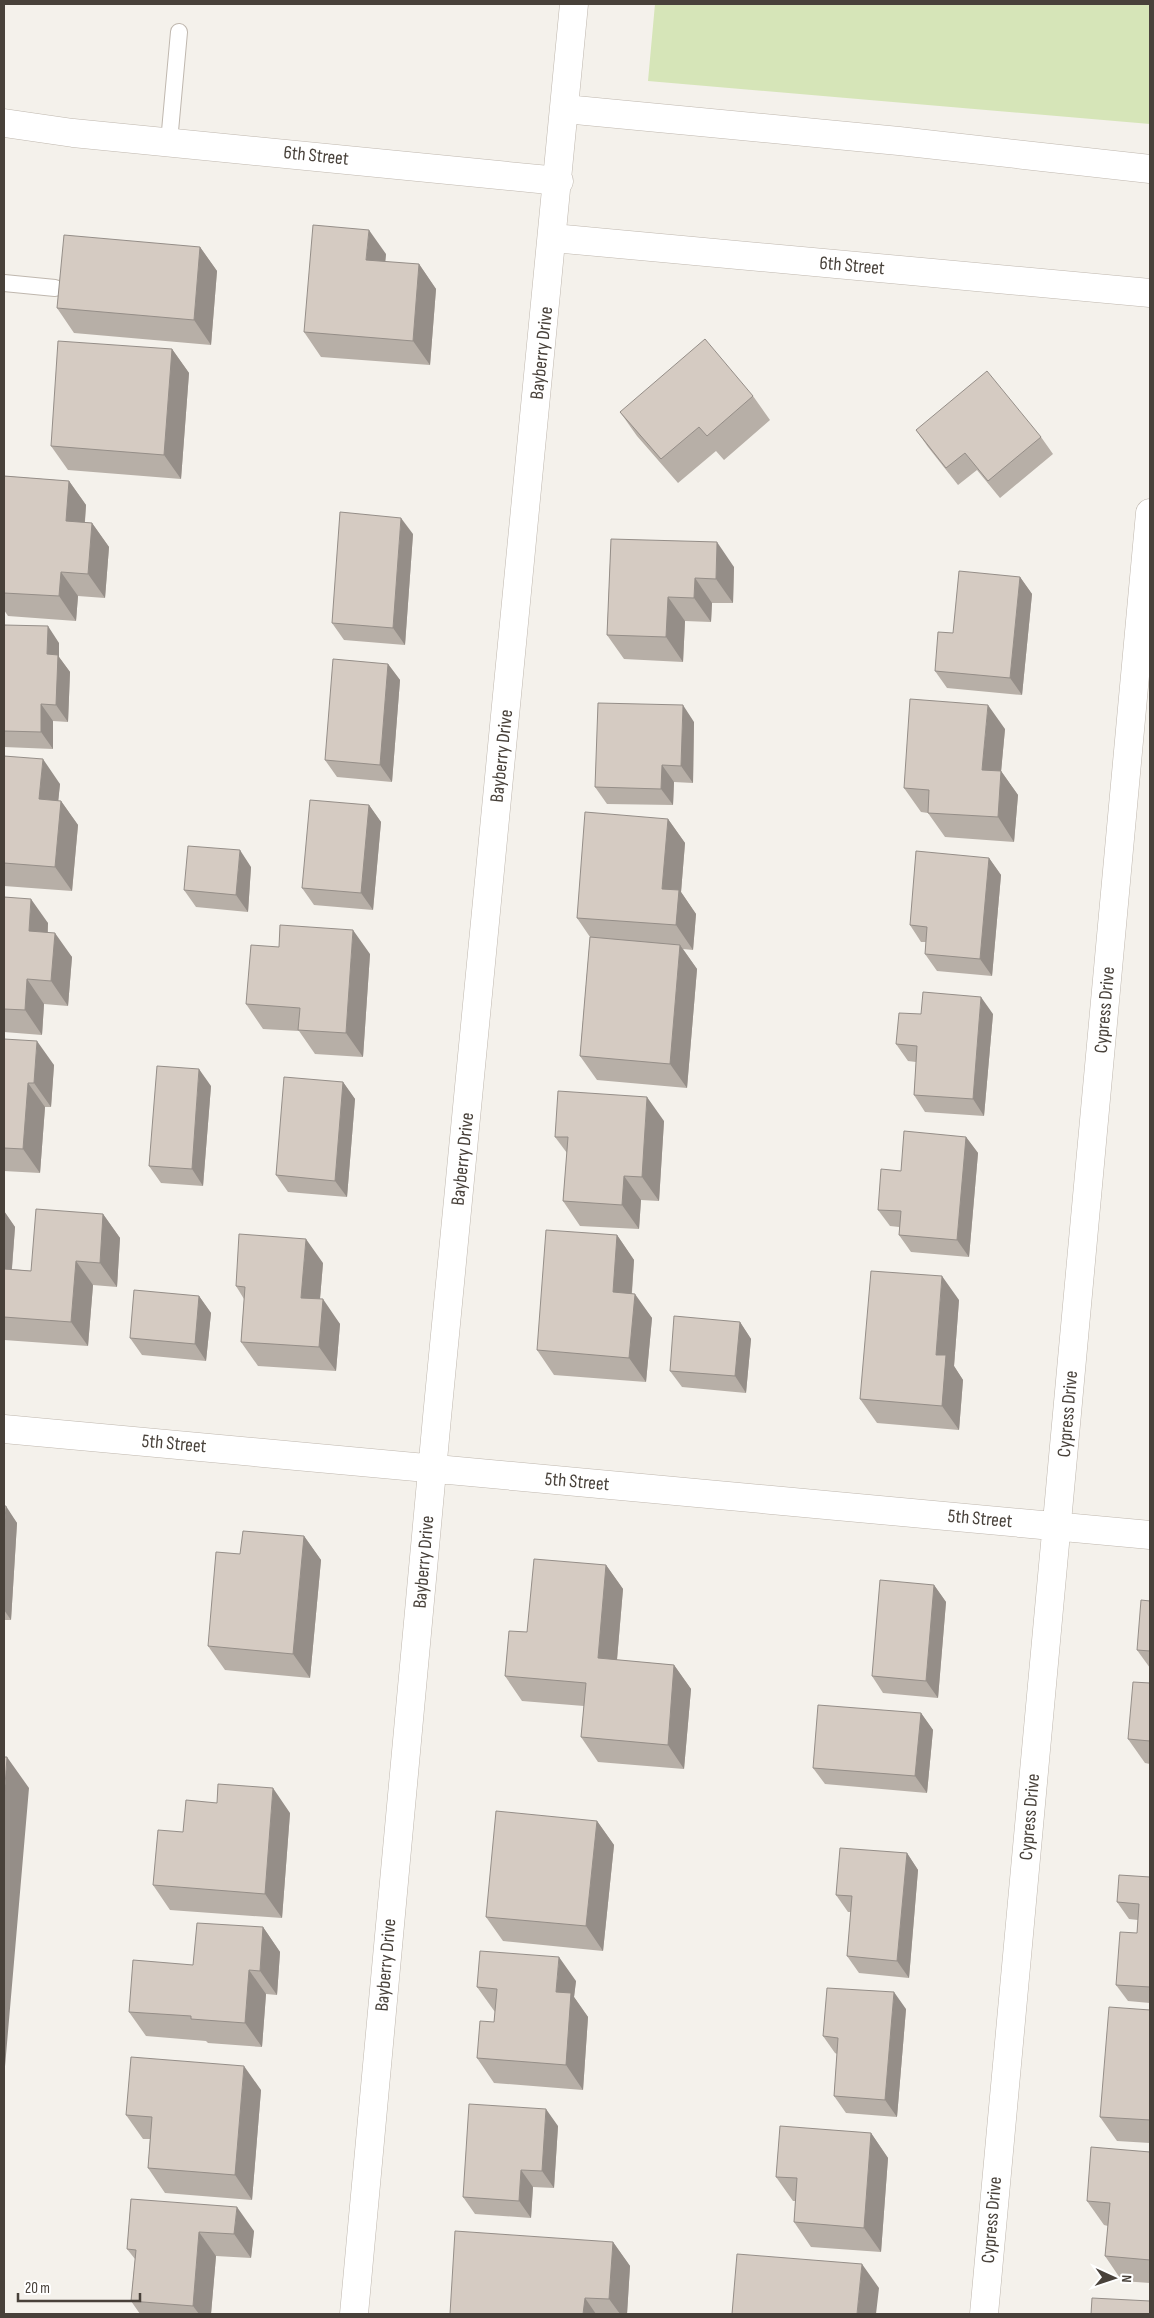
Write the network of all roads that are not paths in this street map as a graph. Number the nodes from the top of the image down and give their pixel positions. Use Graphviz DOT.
graph roads {
  1 [pos="574,4"];
  2 [pos="179,32"];
  3 [pos="565,110"];
  4 [pos="4,123"];
  5 [pos="169,142"];
  6 [pos="1150,169"];
  7 [pos="559,181"];
  8 [pos="553,238"];
  9 [pos="4,283"];
  10 [pos="55,288"];
  11 [pos="1150,293"];
  12 [pos="1150,513"];
  13 [pos="4,1429"];
  14 [pos="432,1468"];
  15 [pos="1057,1526"];
  16 [pos="1150,1535"];
  17 [pos="354,2314"];
  18 [pos="984,2314"];
  1 -- 3 [label="street, Bayberry Drive"];
  2 -- 5 [label="lane"];
  3 -- 6 [label="street"];
  3 -- 7 [label="street, Bayberry Drive"];
  4 -- 5 [label="street, 6th Street"];
  5 -- 7 [label="street, 6th Street"];
  7 -- 8 [label="street, Bayberry Drive"];
  8 -- 11 [label="street, 6th Street"];
  8 -- 14 [label="street, Bayberry Drive"];
  9 -- 10 [label="lane"];
  12 -- 15 [label="street, Cypress Drive"];
  13 -- 14 [label="street, 5th Street"];
  14 -- 15 [label="street, 5th Street"];
  14 -- 17 [label="street, Bayberry Drive"];
  15 -- 16 [label="street, 5th Street"];
  15 -- 18 [label="street, Cypress Drive"];
}
